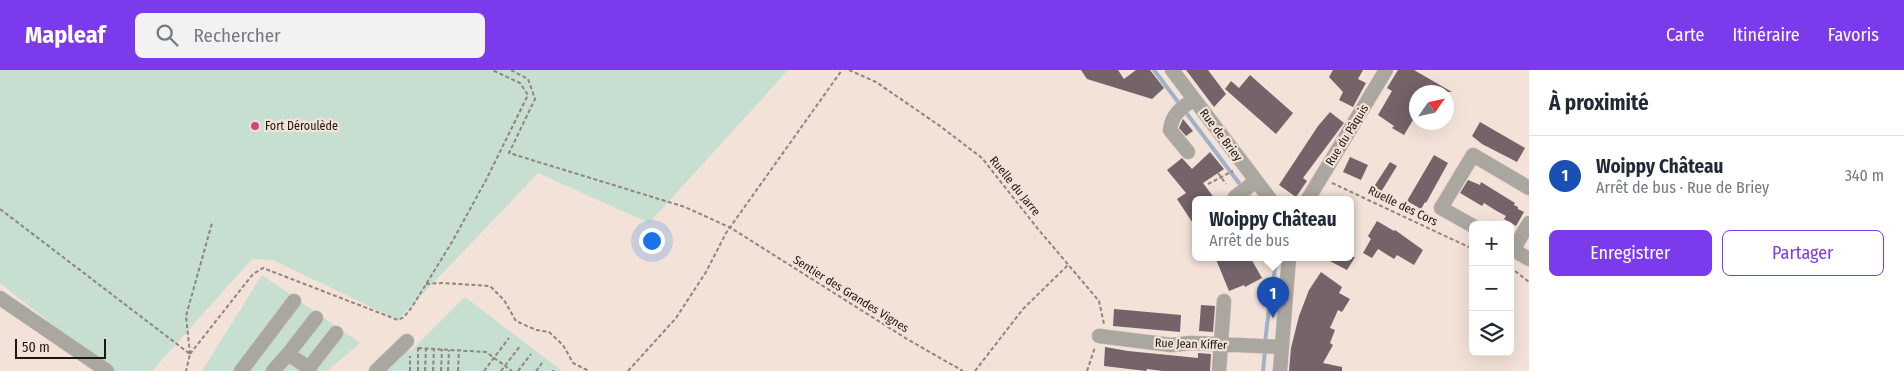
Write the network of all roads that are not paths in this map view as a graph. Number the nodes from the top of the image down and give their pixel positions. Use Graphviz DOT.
graph roads {
  1 [pos="1172,70"];
  2 [pos="1386,70"];
  3 [pos="1186,105"];
  4 [pos="1188,152"];
  5 [pos="1529,188"];
  6 [pos="1245,190"];
  7 [pos="1262,196"];
  8 [pos="1310,196"];
  9 [pos="1529,223"];
  10 [pos="1469,224"];
  11 [pos="1514,246"];
  12 [pos="1514,250"];
  13 [pos="1529,259"];
  14 [pos="1289,261"];
  15 [pos="0,298"];
  16 [pos="294,301"];
  17 [pos="1224,301"];
  18 [pos="316,318"];
  19 [pos="336,333"];
  20 [pos="1099,336"];
  21 [pos="413,345"];
  22 [pos="1221,345"];
  23 [pos="1282,347"];
  24 [pos="288,354"];
  25 [pos="308,370"];
  26 [pos="107,371"];
  27 [pos="241,371"];
  28 [pos="274,371"];
  29 [pos="376,371"];
  30 [pos="1219,371"];
  31 [pos="1280,371"];
  1 -- 3 [label="street, Rue de Briey"];
  2 -- 8 [label="street, Rue du Pâquis"];
  3 -- 4 [label="street"];
  3 -- 6 [label="street, Rue de Briey"];
  5 -- 10 [label="street"];
  6 -- 7 [label="street, Rue de Briey"];
  9 -- 11 [label="street"];
  12 -- 13 [label="street"];
  14 -- 23 [label="street"];
  15 -- 26 [label="street"];
  16 -- 27 [label="street"];
  17 -- 22 [label="street"];
  18 -- 24 [label="street"];
  19 -- 25 [label="street"];
  20 -- 22 [label="street, Rue Jean Kiffer"];
  21 -- 29 [label="street"];
  22 -- 23 [label="street, Rue Jean Kiffer"];
  22 -- 30 [label="street"];
  23 -- 31 [label="street"];
  24 -- 25 [label="street"];
  24 -- 28 [label="street"];
}
